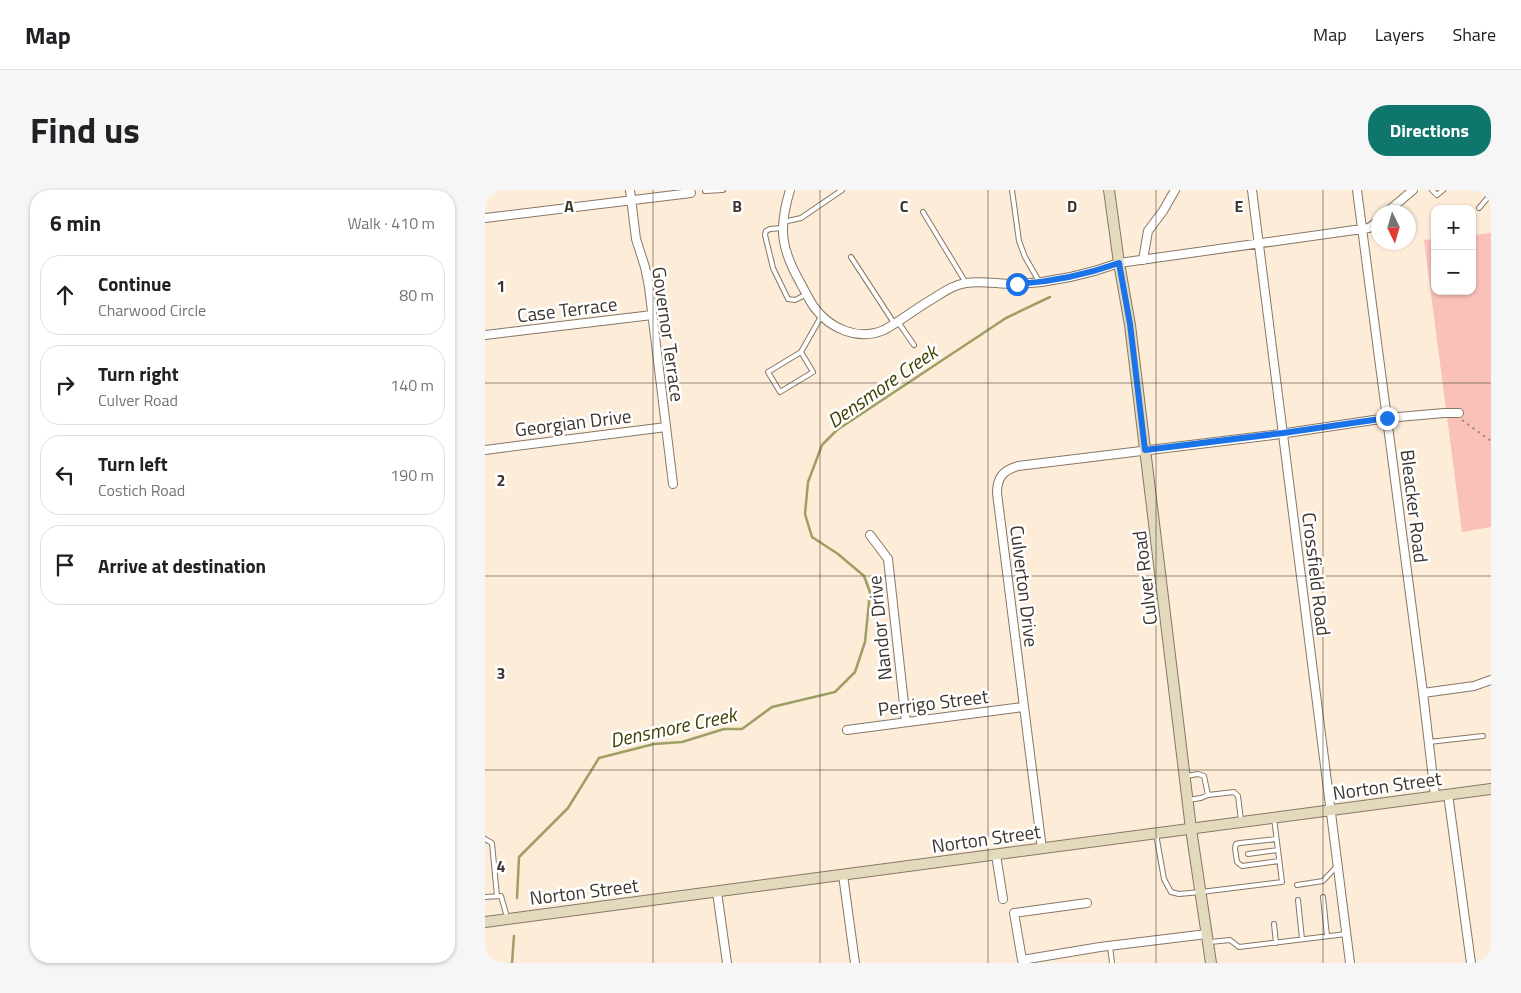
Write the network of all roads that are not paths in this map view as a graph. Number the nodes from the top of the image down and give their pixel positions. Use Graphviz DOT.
graph roads {
  1 [pos="630,190"];
  2 [pos="723,190"];
  3 [pos="790,190"];
  4 [pos="842,190"];
  5 [pos="1012,190"];
  6 [pos="1109,190"];
  7 [pos="1175,190"];
  8 [pos="1251,190"];
  9 [pos="1357,190"];
  10 [pos="1413,190"];
  11 [pos="1432,190"];
  12 [pos="1443,190"];
  13 [pos="705,191"];
  14 [pos="691,193"];
  15 [pos="1491,194"];
  16 [pos="631,200"];
  17 [pos="1395,205"];
  18 [pos="1479,208"];
  19 [pos="923,212"];
  20 [pos="485,218"];
  21 [pos="782,225"];
  22 [pos="1371,226"];
  23 [pos="1362,229"];
  24 [pos="1258,244"];
  25 [pos="851,257"];
  26 [pos="1143,260"];
  27 [pos="1119,263"];
  28 [pos="967,283"];
  29 [pos="1040,283"];
  30 [pos="807,294"];
  31 [pos="652,314"];
  32 [pos="822,315"];
  33 [pos="895,322"];
  34 [pos="485,335"];
  35 [pos="914,345"];
  36 [pos="801,352"];
  37 [pos="1458,416"];
  38 [pos="1387,418"];
  39 [pos="666,427"];
  40 [pos="1283,433"];
  41 [pos="485,450"];
  42 [pos="1145,450"];
  43 [pos="673,484"];
  44 [pos="870,535"];
  45 [pos="1491,680"];
  46 [pos="1423,693"];
  47 [pos="1023,708"];
  48 [pos="906,722"];
  49 [pos="847,730"];
  50 [pos="1483,736"];
  51 [pos="1429,742"];
  52 [pos="1185,776"];
  53 [pos="1491,789"];
  54 [pos="1448,794"];
  55 [pos="1208,795"];
  56 [pos="1435,796"];
  57 [pos="1188,800"];
  58 [pos="1330,810"];
  59 [pos="1274,818"];
  60 [pos="1242,822"];
  61 [pos="1191,829"];
  62 [pos="1156,834"];
  63 [pos="485,839"];
  64 [pos="1277,839"];
  65 [pos="1042,849"];
  66 [pos="1278,850"];
  67 [pos="1248,854"];
  68 [pos="996,855"];
  69 [pos="1279,861"];
  70 [pos="1337,866"];
  71 [pos="843,875"];
  72 [pos="1297,884"];
  73 [pos="717,892"];
  74 [pos="1201,892"];
  75 [pos="497,896"];
  76 [pos="485,897"];
  77 [pos="1323,897"];
  78 [pos="1003,899"];
  79 [pos="1298,900"];
  80 [pos="1087,903"];
  81 [pos="508,919"];
  82 [pos="485,922"];
  83 [pos="1274,924"];
  84 [pos="1346,934"];
  85 [pos="1327,936"];
  86 [pos="1207,938"];
  87 [pos="1302,940"];
  88 [pos="1276,943"];
  89 [pos="1110,946"];
  90 [pos="1022,961"];
  91 [pos="727,963"];
  92 [pos="855,963"];
  93 [pos="1112,963"];
  94 [pos="1211,963"];
  95 [pos="1350,963"];
  96 [pos="1471,963"];
  1 -- 16 [label="street, Governor Terrace"];
  2 -- 13 [label="lane"];
  3 -- 21 [label="street"];
  4 -- 21 [label="lane"];
  5 -- 29 [label="lane"];
  6 -- 27 [label="main road, Culver Road"];
  7 -- 26 [label="street"];
  8 -- 24 [label="street, Crossfield Road"];
  9 -- 23 [label="street, Bleacker Road"];
  10 -- 17 [label="street"];
  11 -- 12 [label="lane"];
  14 -- 16 [label="street"];
  15 -- 18 [label="lane"];
  16 -- 20 [label="street"];
  16 -- 31 [label="street, Governor Terrace"];
  19 -- 28 [label="lane"];
  21 -- 30 [label="street"];
  21 -- 30 [label="lane"];
  22 -- 23 [label="street"];
  23 -- 24 [label="street"];
  23 -- 38 [label="street, Bleacker Road"];
  24 -- 26 [label="street"];
  24 -- 40 [label="street, Crossfield Road"];
  25 -- 33 [label="lane"];
  26 -- 27 [label="street"];
  27 -- 29 [label="street"];
  27 -- 42 [label="main road, Culver Road"];
  28 -- 29 [label="street"];
  28 -- 33 [label="street"];
  30 -- 32 [label="street"];
  31 -- 34 [label="street, Case Terrace"];
  31 -- 39 [label="street, Governor Terrace"];
  32 -- 33 [label="street"];
  32 -- 36 [label="lane"];
  33 -- 35 [label="lane"];
  36 -- 36 [label="lane"];
  37 -- 38 [label="street, Culverton Drive"];
  38 -- 40 [label="street, Culverton Drive"];
  38 -- 46 [label="street, Bleacker Road"];
  39 -- 41 [label="street, Georgian Drive"];
  39 -- 43 [label="street, Governor Terrace"];
  40 -- 42 [label="street, Culverton Drive"];
  40 -- 58 [label="street, Crossfield Road"];
  42 -- 47 [label="street, Culverton Drive"];
  42 -- 52 [label="main road, Culver Road"];
  44 -- 48 [label="street, Nandor Drive"];
  45 -- 46 [label="street"];
  46 -- 51 [label="street, Bleacker Road"];
  47 -- 48 [label="street, Perrigo Street"];
  47 -- 65 [label="street, Culverton Drive"];
  48 -- 49 [label="street, Perrigo Street"];
  50 -- 51 [label="lane"];
  51 -- 56 [label="street, Bleacker Road"];
  52 -- 55 [label="lane"];
  52 -- 57 [label="main road, Culver Road"];
  53 -- 54 [label="main road, Norton Street"];
  54 -- 56 [label="main road, Norton Street"];
  54 -- 96 [label="street"];
  55 -- 57 [label="lane"];
  55 -- 60 [label="lane"];
  56 -- 58 [label="main road, Norton Street"];
  57 -- 61 [label="main road, Culver Road"];
  58 -- 59 [label="main road, Norton Street"];
  58 -- 70 [label="street, Crossfield Road"];
  59 -- 60 [label="main road, Norton Street"];
  59 -- 64 [label="lane"];
  60 -- 61 [label="main road, Norton Street"];
  61 -- 62 [label="main road, Norton Street"];
  61 -- 74 [label="main road, Culver Road"];
  62 -- 65 [label="main road, Norton Street"];
  62 -- 74 [label="lane"];
  63 -- 75 [label="lane"];
  64 -- 66 [label="lane"];
  64 -- 69 [label="lane"];
  65 -- 68 [label="main road, Norton Street"];
  66 -- 67 [label="lane"];
  66 -- 69 [label="lane"];
  68 -- 71 [label="main road, Norton Street"];
  68 -- 78 [label="street"];
  69 -- 74 [label="lane"];
  70 -- 72 [label="lane"];
  70 -- 84 [label="street, Crossfield Road"];
  71 -- 73 [label="main road, Norton Street"];
  71 -- 92 [label="street"];
  73 -- 81 [label="main road, Norton Street"];
  73 -- 91 [label="street"];
  74 -- 86 [label="main road, Culver Road"];
  75 -- 76 [label="lane"];
  75 -- 81 [label="lane"];
  77 -- 85 [label="lane"];
  79 -- 87 [label="lane"];
  80 -- 90 [label="street"];
  81 -- 82 [label="main road, Norton Street"];
  83 -- 88 [label="lane"];
  84 -- 85 [label="lane"];
  84 -- 95 [label="street, Crossfield Road"];
  85 -- 87 [label="lane"];
  86 -- 88 [label="lane"];
  86 -- 89 [label="street"];
  86 -- 94 [label="main road, Culver Road"];
  87 -- 88 [label="lane"];
  89 -- 90 [label="street"];
  89 -- 93 [label="lane"];
}
